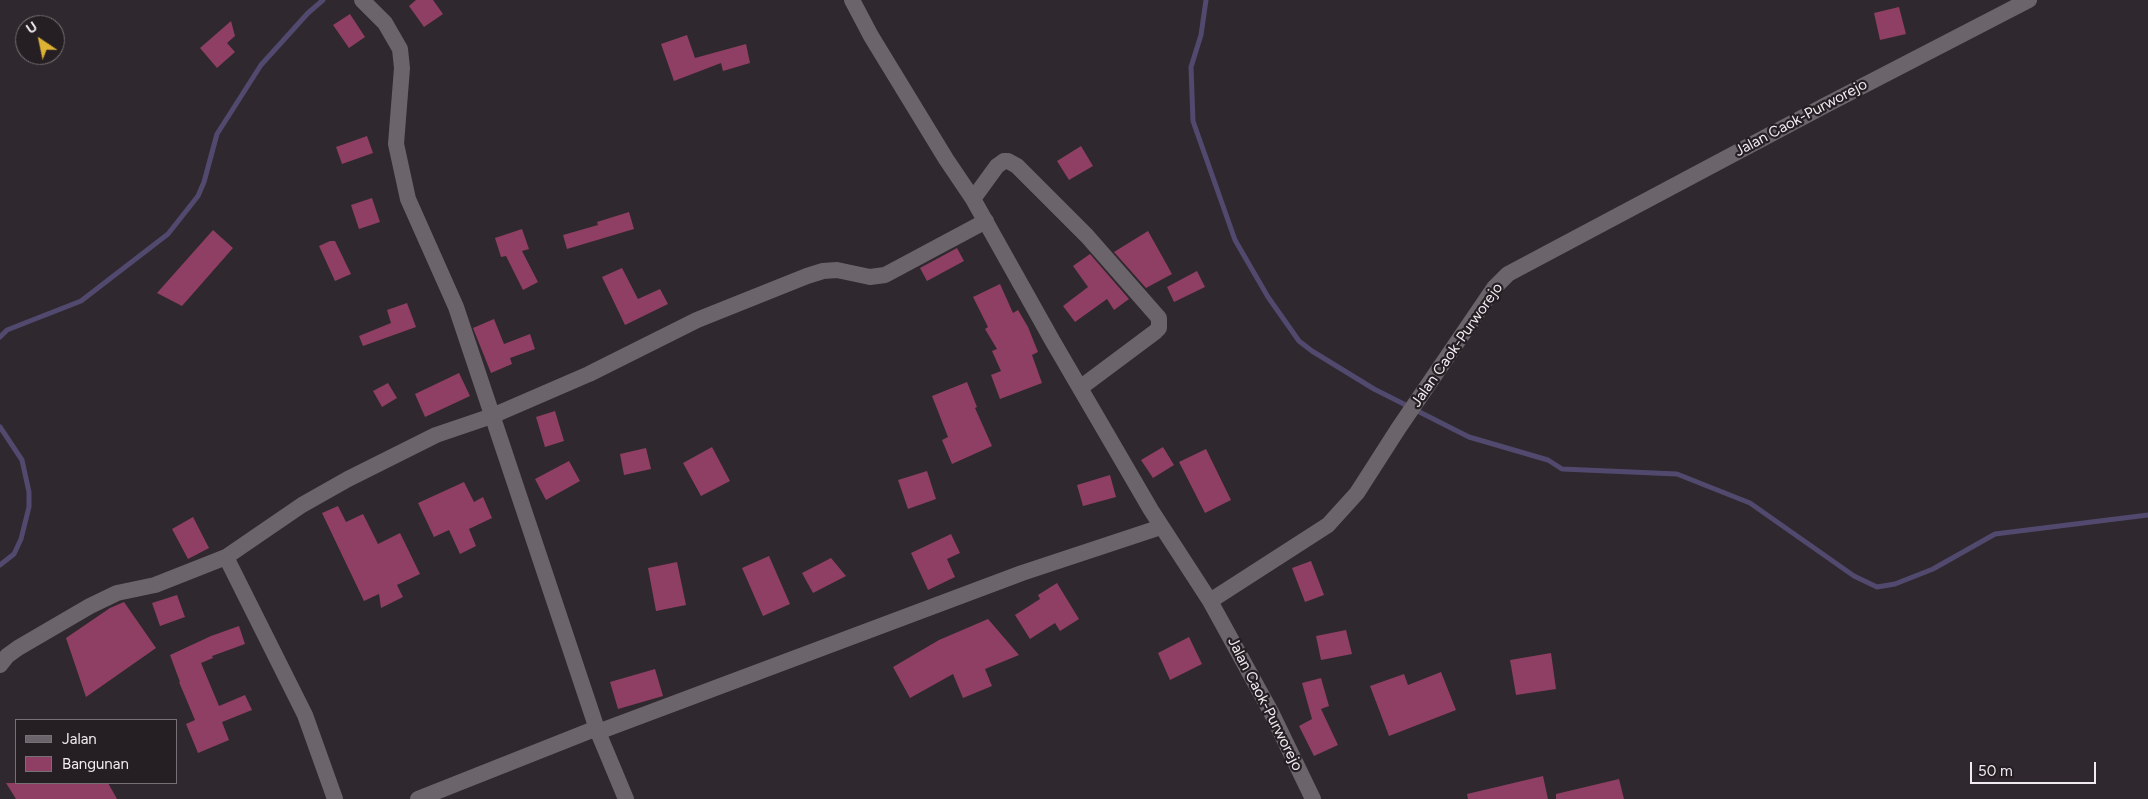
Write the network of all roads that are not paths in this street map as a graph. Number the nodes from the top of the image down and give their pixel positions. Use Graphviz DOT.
graph roads {
  1 [pos="362,0"];
  2 [pos="852,0"];
  3 [pos="2029,0"];
  4 [pos="973,199"];
  5 [pos="986,221"];
  6 [pos="1080,388"];
  7 [pos="492,416"];
  8 [pos="1161,527"];
  9 [pos="226,556"];
  10 [pos="1210,601"];
  11 [pos="0,665"];
  12 [pos="598,730"];
  13 [pos="335,799"];
  14 [pos="418,799"];
  15 [pos="626,799"];
  16 [pos="1313,799"];
  1 -- 7 [label="street"];
  2 -- 4 [label="street"];
  3 -- 10 [label="street, Jalan Caok-Purworejo"];
  4 -- 5 [label="street"];
  4 -- 6 [label="street"];
  5 -- 6 [label="street"];
  5 -- 7 [label="street"];
  6 -- 8 [label="street"];
  7 -- 9 [label="street"];
  7 -- 12 [label="street"];
  8 -- 10 [label="street"];
  8 -- 12 [label="street"];
  9 -- 11 [label="street"];
  9 -- 13 [label="street"];
  10 -- 16 [label="street, Jalan Caok-Purworejo"];
  12 -- 14 [label="street"];
  12 -- 15 [label="street"];
}
